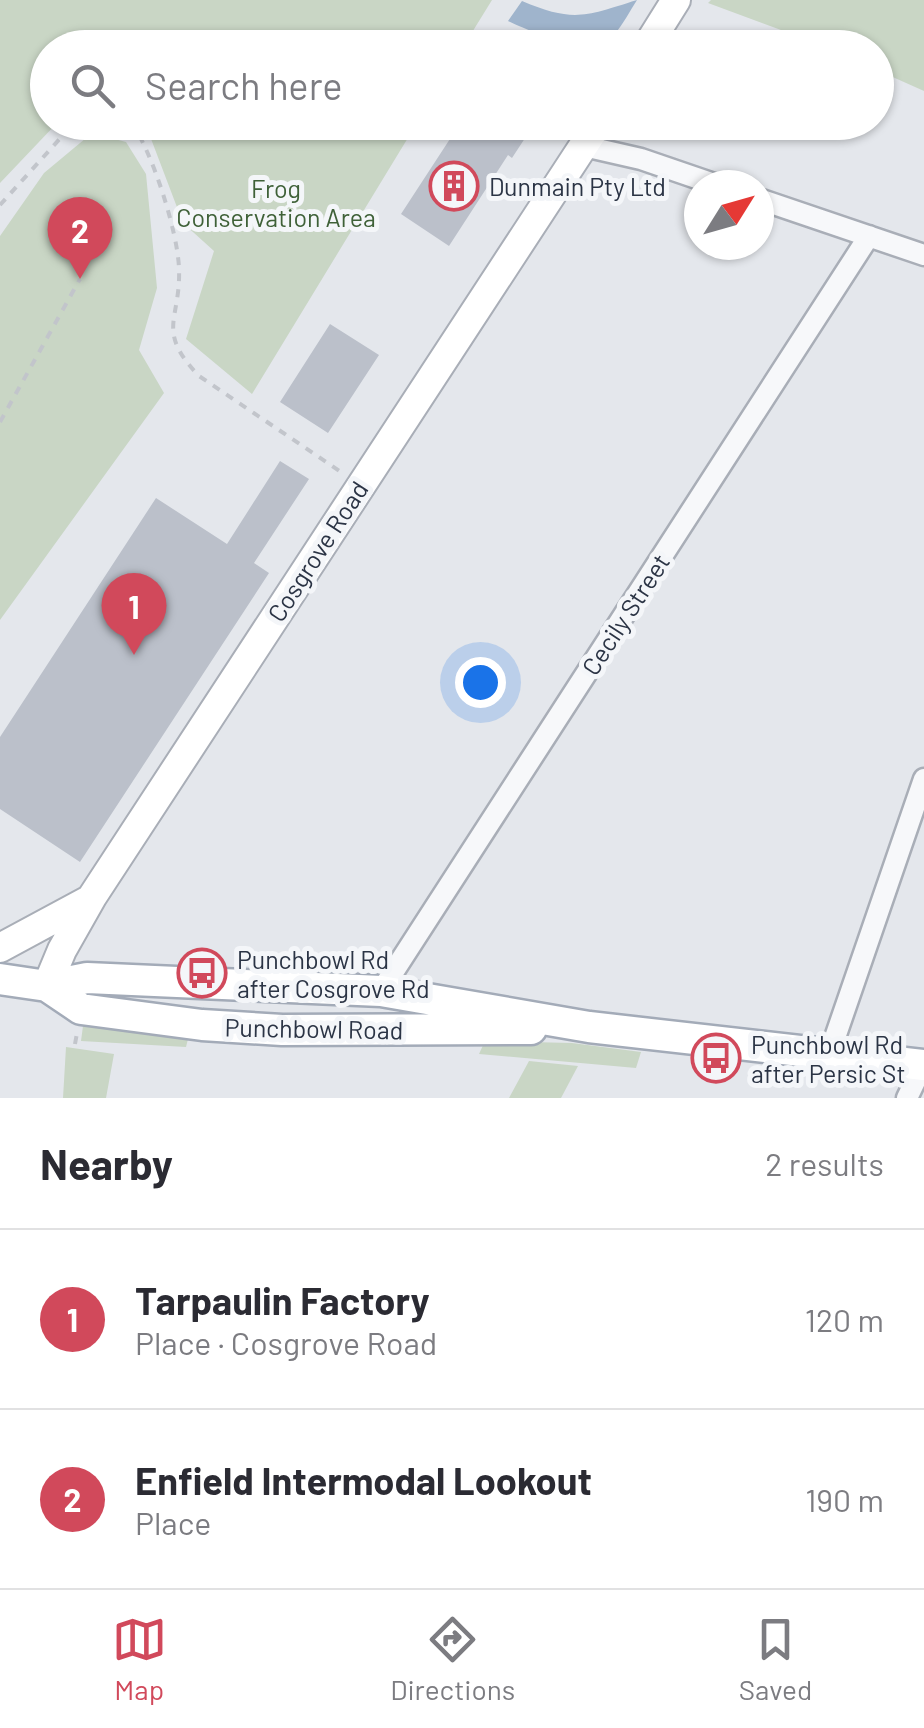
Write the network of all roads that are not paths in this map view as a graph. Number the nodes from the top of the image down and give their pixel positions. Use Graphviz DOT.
graph roads {
  1 [pos="676,0"];
  2 [pos="657,30"];
  3 [pos="587,140"];
  4 [pos="603,140"];
  5 [pos="684,174"];
  6 [pos="774,204"];
  7 [pos="869,236"];
  8 [pos="924,255"];
  9 [pos="924,778"];
  10 [pos="92,898"];
  11 [pos="0,948"];
  12 [pos="0,978"];
  13 [pos="47,986"];
  14 [pos="382,991"];
  15 [pos="590,1027"];
  16 [pos="829,1055"];
  17 [pos="924,1065"];
  18 [pos="907,1098"];
  1 -- 2 [label="main road"];
  3 -- 10 [label="main road, Cosgrove Road"];
  4 -- 5 [label="street"];
  6 -- 7 [label="street"];
  7 -- 8 [label="street"];
  7 -- 14 [label="street, Cecily Street"];
  9 -- 16 [label="street"];
  10 -- 11 [label="main road"];
  10 -- 13 [label="main road, Cosgrove Road"];
  12 -- 13 [label="main road, Punchbowl Road"];
  13 -- 14 [label="main road, Punchbowl Road"];
  13 -- 15 [label="main road, Punchbowl Road"];
  14 -- 15 [label="main road, Punchbowl Road"];
  15 -- 16 [label="main road, Punchbowl Road"];
  16 -- 17 [label="main road, Punchbowl Road"];
  17 -- 18 [label="street"];
}
